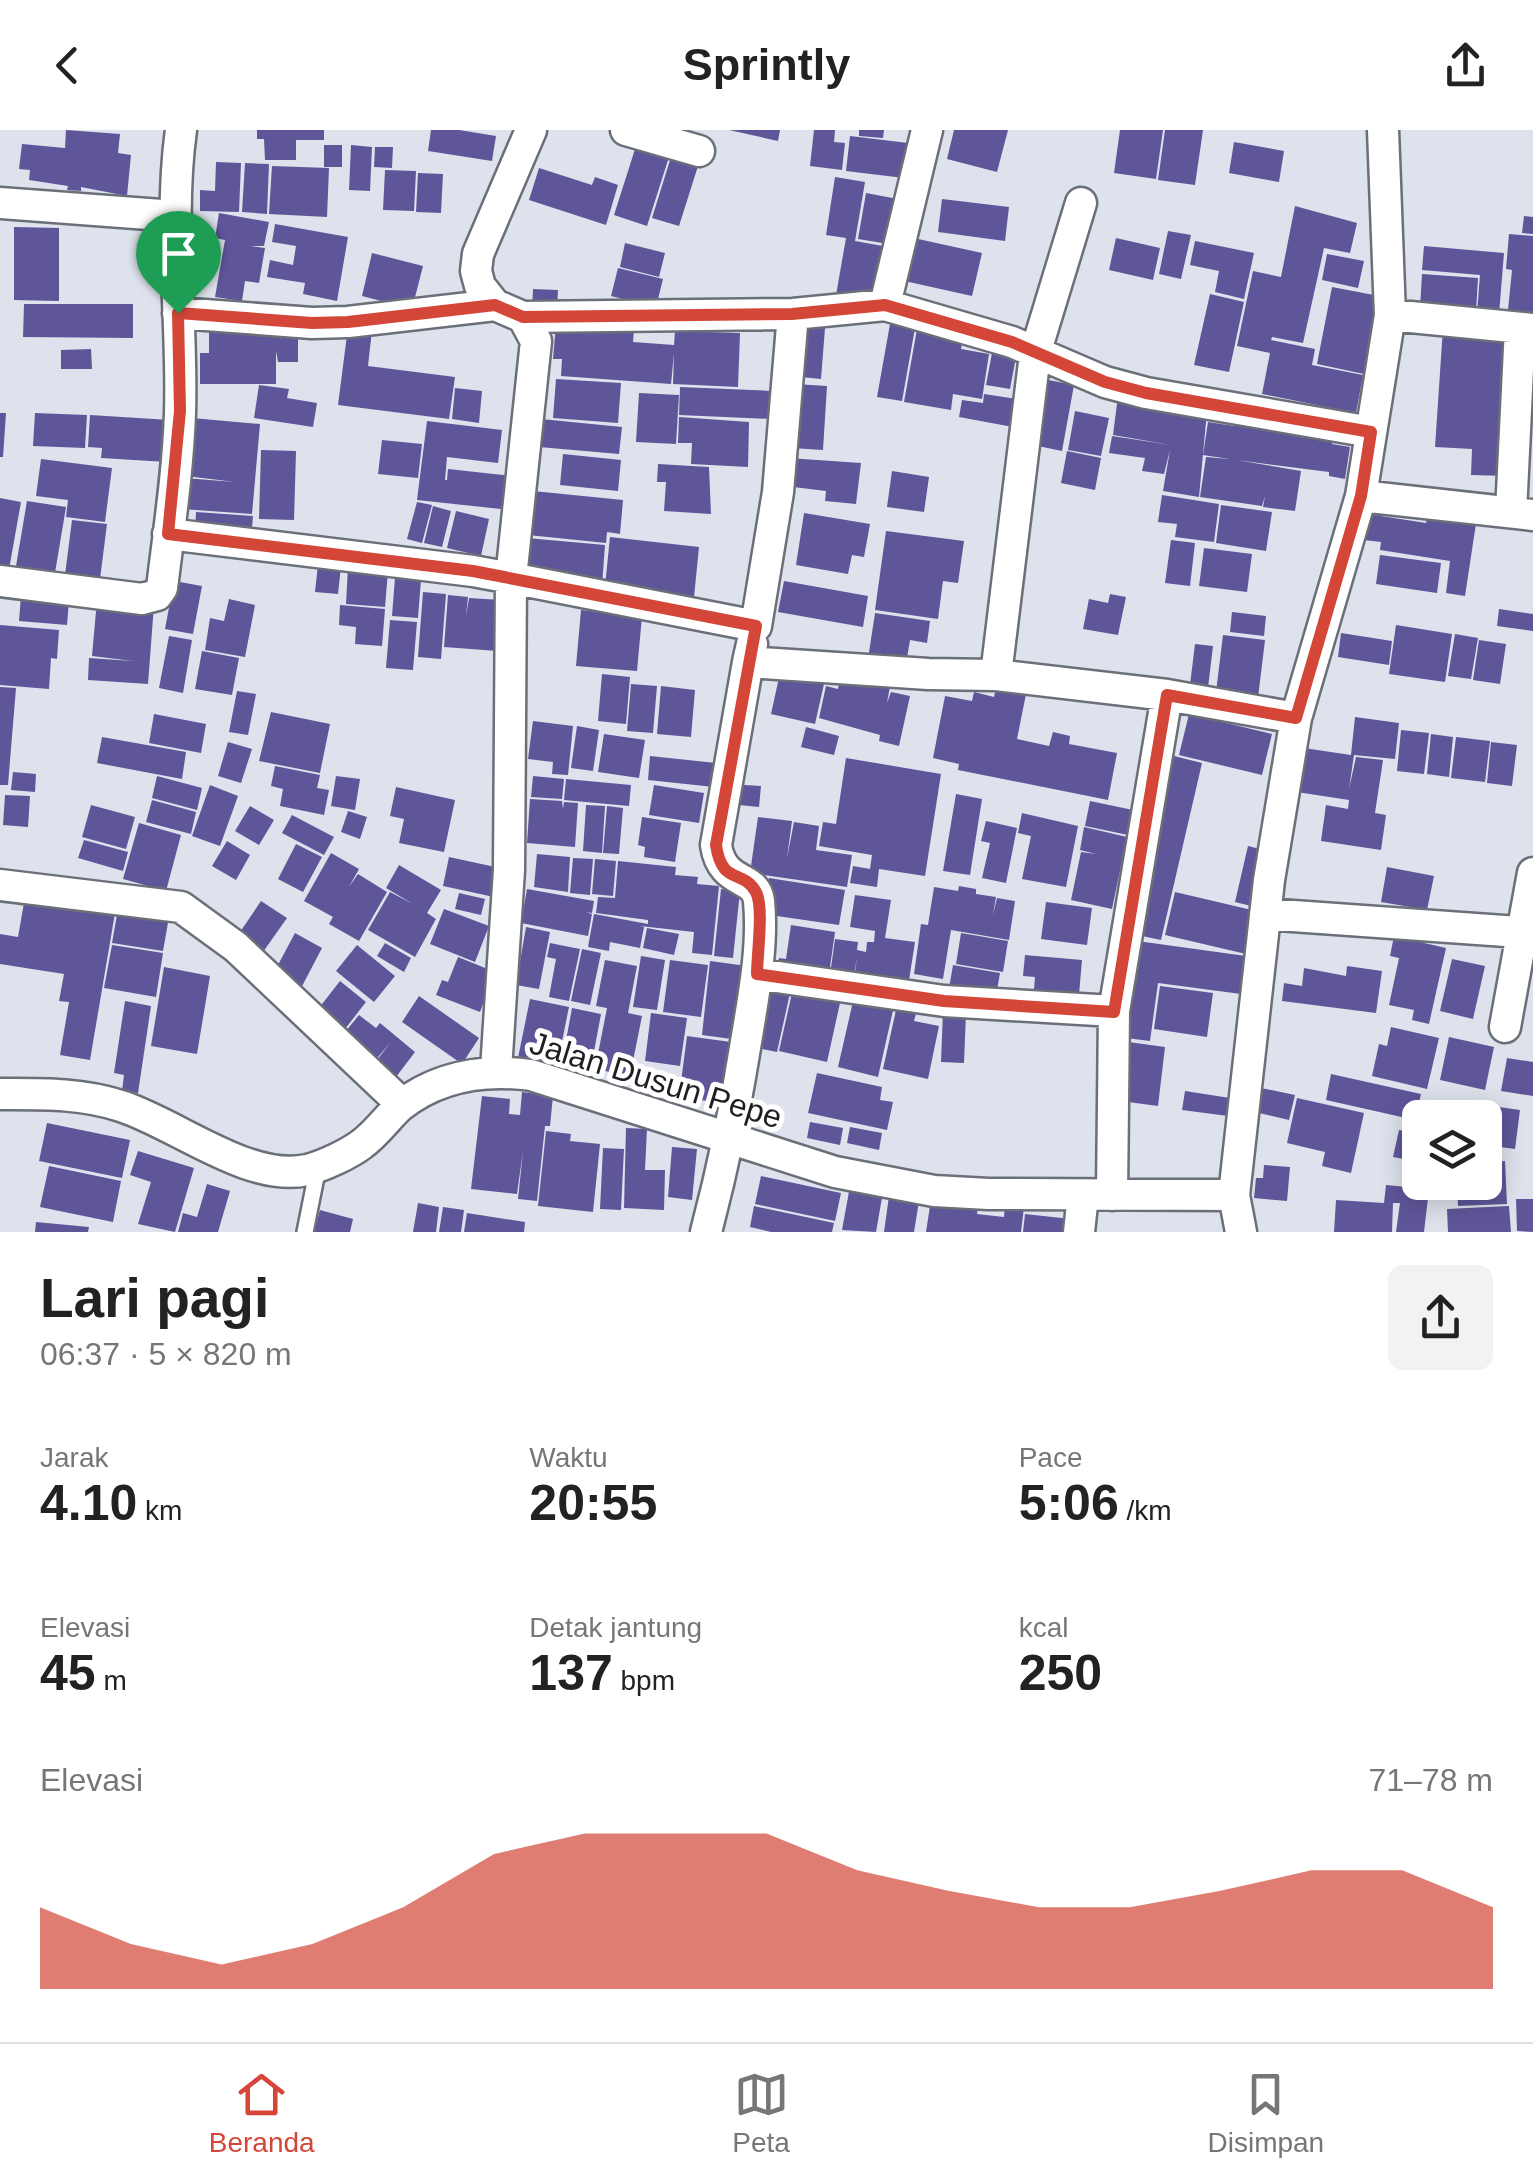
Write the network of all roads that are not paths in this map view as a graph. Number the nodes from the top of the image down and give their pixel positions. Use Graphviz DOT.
graph roads {
  1 [pos="181,130"];
  2 [pos="531,130"];
  3 [pos="626,130"];
  4 [pos="927,130"];
  5 [pos="1383,130"];
  6 [pos="699,152"];
  7 [pos="1081,203"];
  8 [pos="0,204"];
  9 [pos="175,216"];
  10 [pos="885,305"];
  11 [pos="509,311"];
  12 [pos="178,313"];
  13 [pos="792,314"];
  14 [pos="1390,316"];
  15 [pos="1526,328"];
  16 [pos="1034,354"];
  17 [pos="1371,432"];
  18 [pos="1361,496"];
  19 [pos="1522,513"];
  20 [pos="168,534"];
  21 [pos="511,578"];
  22 [pos="0,580"];
  23 [pos="756,626"];
  24 [pos="748,662"];
  25 [pos="996,675"];
  26 [pos="1167,695"];
  27 [pos="1296,718"];
  28 [pos="1533,873"];
  29 [pos="0,885"];
  30 [pos="1265,914"];
  31 [pos="1528,933"];
  32 [pos="757,974"];
  33 [pos="1114,1012"];
  34 [pos="1505,1027"];
  35 [pos="496,1070"];
  36 [pos="0,1094"];
  37 [pos="402,1104"];
  38 [pos="731,1138"];
  39 [pos="318,1166"];
  40 [pos="1098,1195"];
  41 [pos="1234,1195"];
  42 [pos="304,1232"];
  43 [pos="706,1232"];
  44 [pos="1078,1232"];
  45 [pos="1241,1232"];
  1 -- 9 [label="street"];
  2 -- 11 [label="street"];
  3 -- 6 [label="street"];
  4 -- 10 [label="street"];
  5 -- 14 [label="street"];
  7 -- 16 [label="street"];
  8 -- 9 [label="street"];
  9 -- 12 [label="street"];
  10 -- 13 [label="street"];
  10 -- 16 [label="street"];
  11 -- 12 [label="street"];
  11 -- 13 [label="street"];
  11 -- 21 [label="street"];
  12 -- 20 [label="street"];
  13 -- 23 [label="street"];
  14 -- 15 [label="street"];
  14 -- 17 [label="street"];
  15 -- 19 [label="street"];
  16 -- 17 [label="street"];
  16 -- 25 [label="street"];
  17 -- 18 [label="street"];
  18 -- 19 [label="street"];
  18 -- 27 [label="street"];
  20 -- 21 [label="street"];
  20 -- 22 [label="street"];
  21 -- 23 [label="street"];
  21 -- 35 [label="street"];
  23 -- 24 [label="street"];
  24 -- 25 [label="street"];
  24 -- 32 [label="street"];
  25 -- 26 [label="street"];
  26 -- 27 [label="street"];
  26 -- 33 [label="street"];
  27 -- 30 [label="street"];
  28 -- 31 [label="street"];
  29 -- 37 [label="street"];
  30 -- 31 [label="street"];
  30 -- 41 [label="street"];
  31 -- 34 [label="street"];
  32 -- 33 [label="street"];
  32 -- 38 [label="street"];
  33 -- 40 [label="street"];
  35 -- 37 [label="street, Jalan Dusun Pepe"];
  35 -- 38 [label="street, Jalan Dusun Pepe"];
  36 -- 39 [label="street, Jalan Dusun Pepe"];
  37 -- 39 [label="street, Jalan Dusun Pepe"];
  38 -- 40 [label="street, Jalan Dusun Pepe"];
  38 -- 43 [label="street"];
  39 -- 42 [label="lane"];
  40 -- 41 [label="street, Jalan Dusun Pepe"];
  40 -- 44 [label="street"];
  41 -- 45 [label="street"];
}
